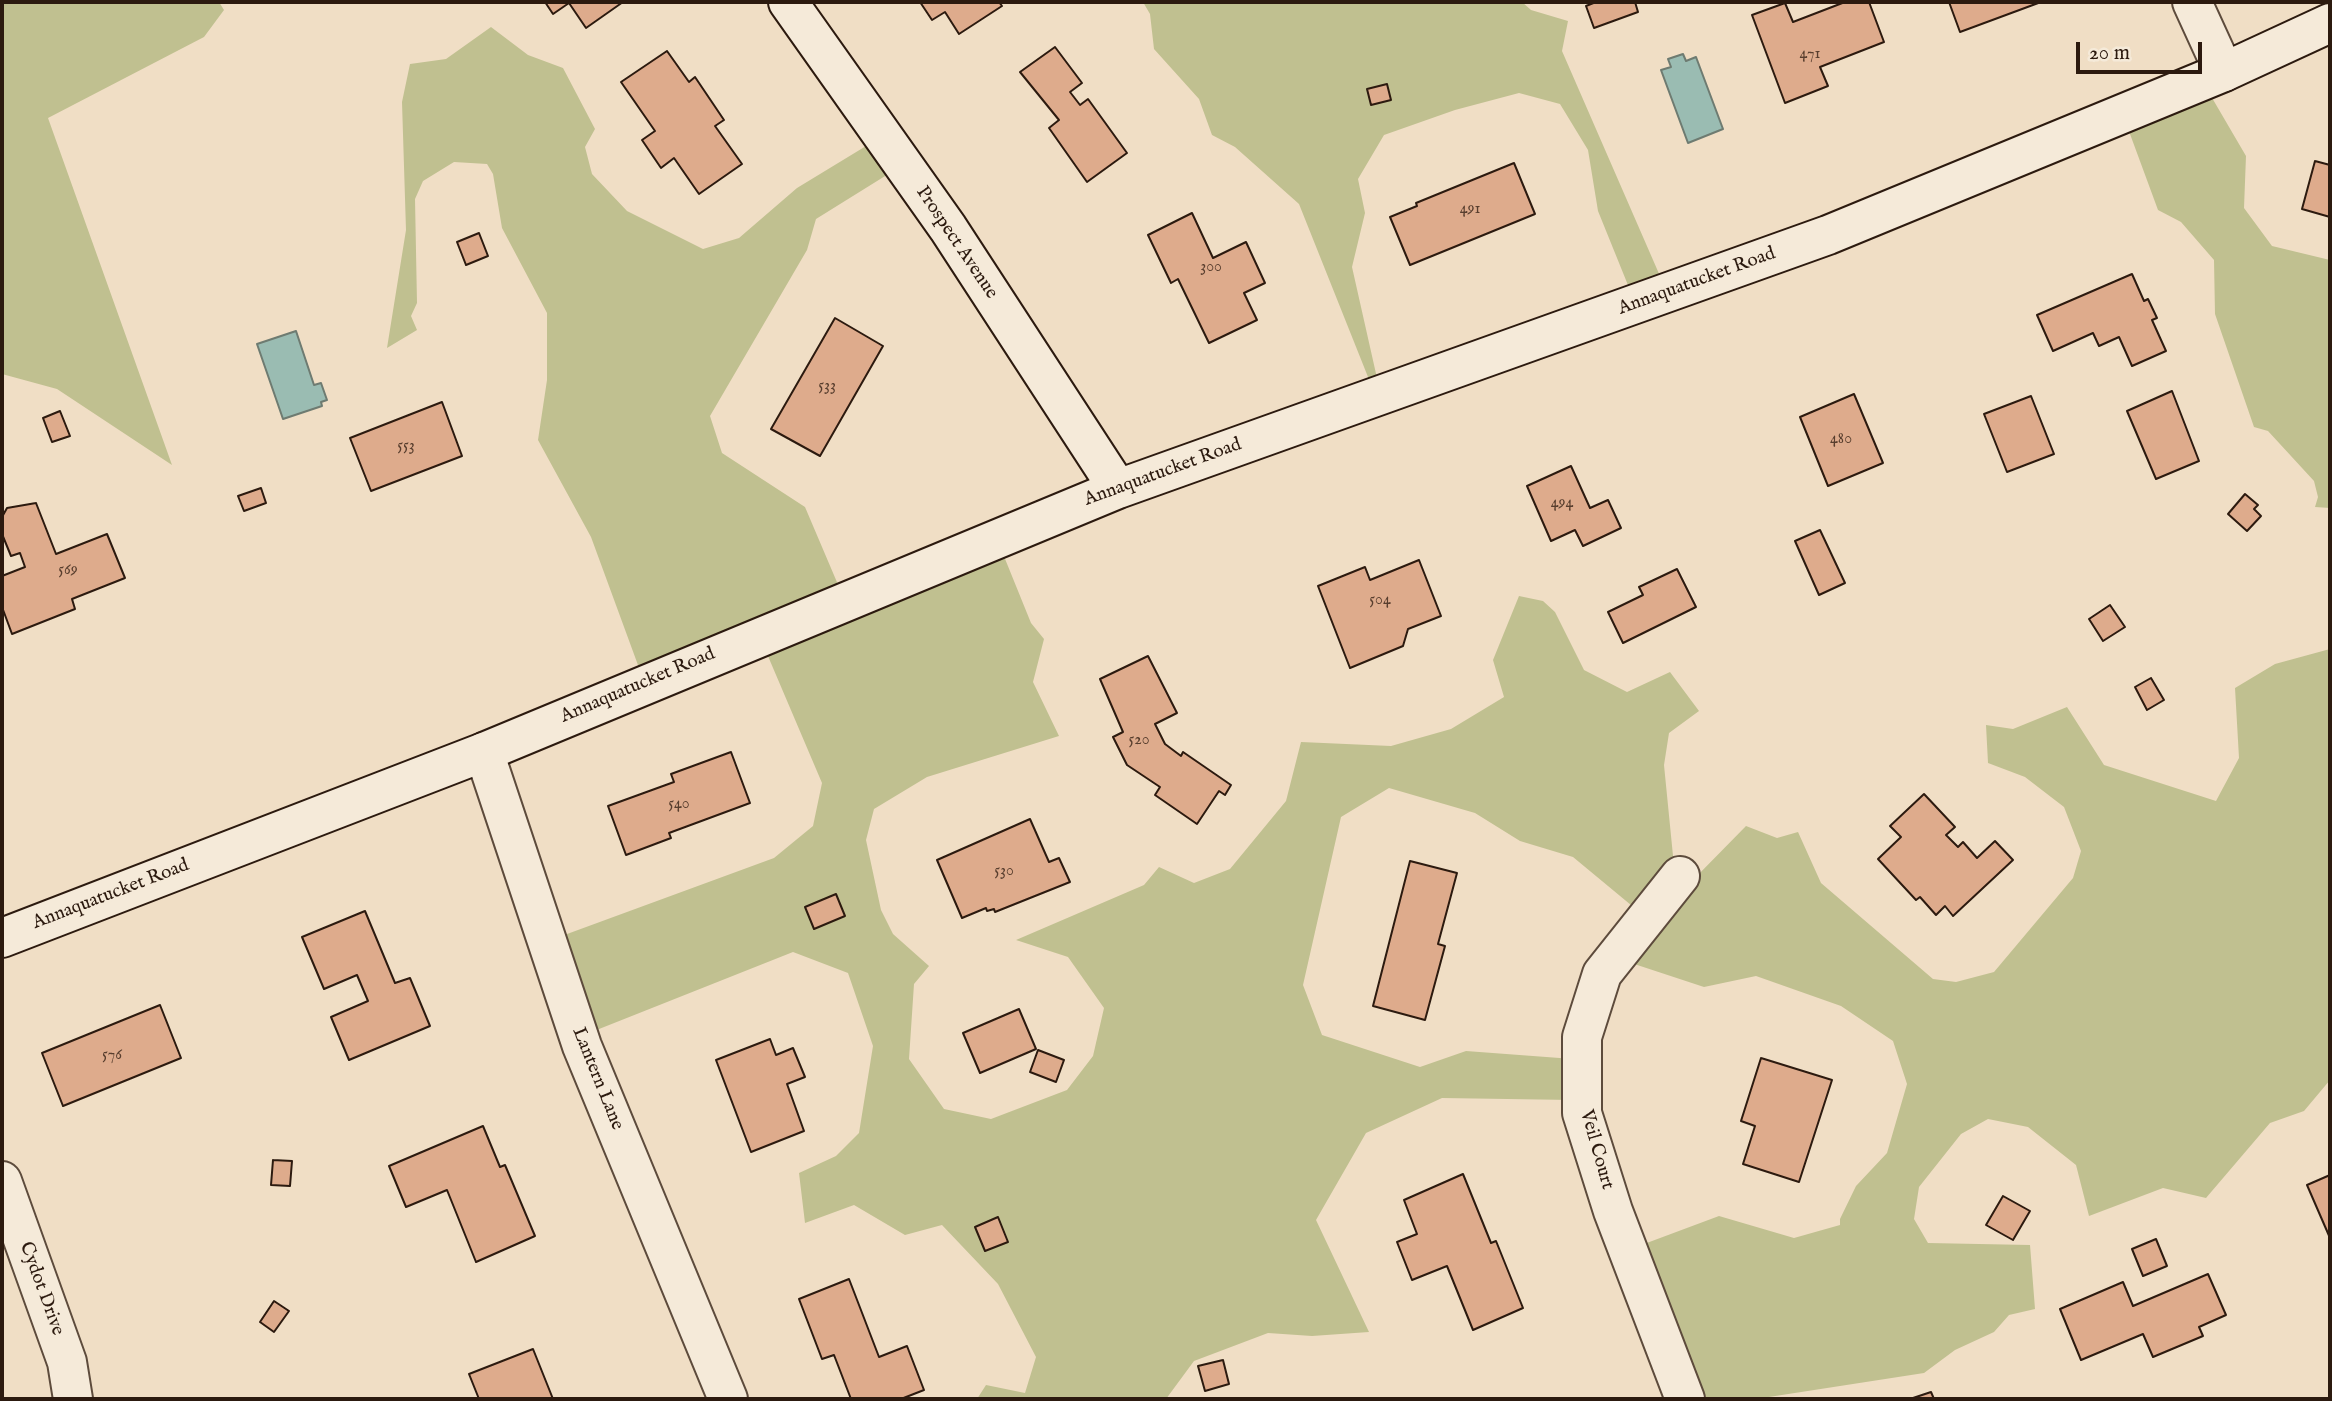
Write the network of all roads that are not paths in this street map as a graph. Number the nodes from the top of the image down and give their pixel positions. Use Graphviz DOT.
graph roads {
  1 [pos="788,2"];
  2 [pos="2192,2"];
  3 [pos="2330,23"];
  4 [pos="2224,72"];
  5 [pos="1118,489"];
  6 [pos="484,752"];
  7 [pos="1680,876"];
  8 [pos="2,938"];
  9 [pos="2,1181"];
  10 [pos="73,1399"];
  11 [pos="728,1399"];
  12 [pos="1685,1399"];
  1 -- 5 [label="street, Prospect Avenue"];
  2 -- 4 [label="street"];
  3 -- 4 [label="street, Annaquatucket Road"];
  4 -- 5 [label="street, Annaquatucket Road"];
  5 -- 6 [label="street, Annaquatucket Road"];
  6 -- 8 [label="street, Annaquatucket Road"];
  6 -- 11 [label="street, Lantern Lane"];
  7 -- 12 [label="street, Veil Court"];
  9 -- 10 [label="street, Cydot Drive"];
}
